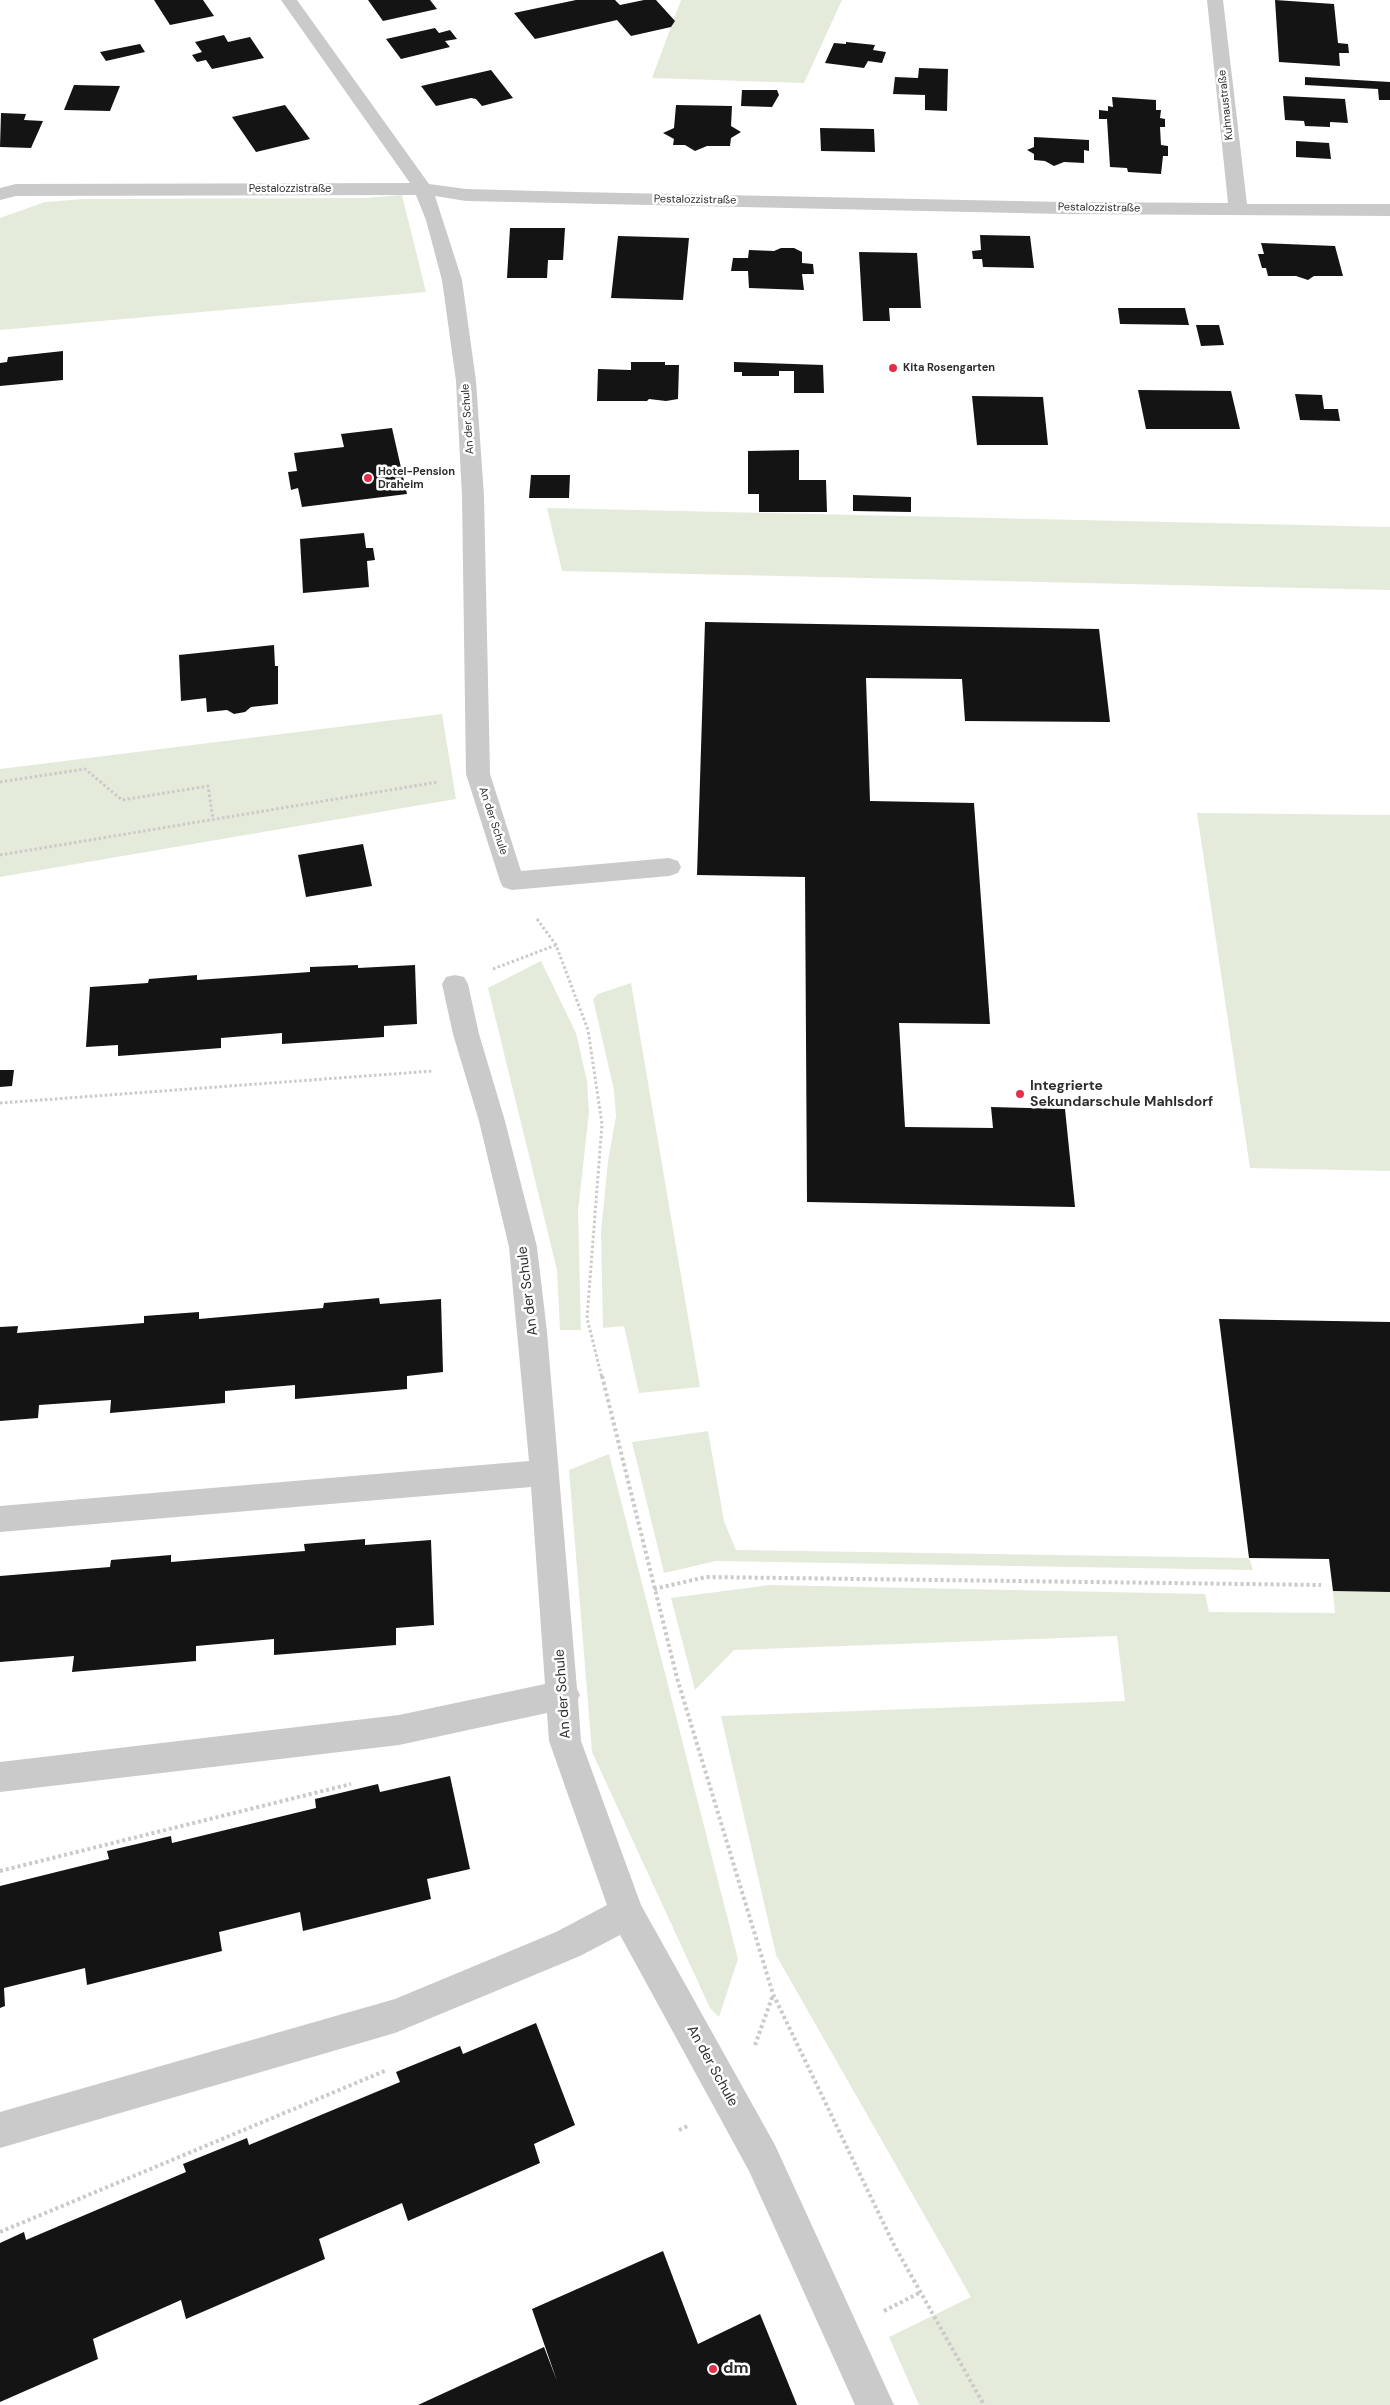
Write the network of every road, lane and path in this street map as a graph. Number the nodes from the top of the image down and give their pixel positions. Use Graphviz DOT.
graph roads {
  1 [pos="289,0"];
  2 [pos="1214,0"];
  3 [pos="423,189"];
  4 [pos="8,192"];
  5 [pos="1238,210"];
  6 [pos="1390,210"];
  7 [pos="478,774"];
  8 [pos="0,782"];
  9 [pos="213,819"];
  10 [pos="0,855"];
  11 [pos="669,867"];
  12 [pos="512,881"];
  13 [pos="556,945"];
  14 [pos="455,984"];
  15 [pos="476,1068"];
  16 [pos="0,1104"];
  17 [pos="545,1473"];
  18 [pos="0,1519"];
  19 [pos="1321,1585"];
  20 [pos="654,1589"];
  21 [pos="564,1695"];
  22 [pos="0,1777"];
  23 [pos="352,1784"];
  24 [pos="0,1871"];
  25 [pos="627,1913"];
  26 [pos="394,2067"];
  27 [pos="0,2130"];
  28 [pos="0,2232"];
  29 [pos="874,2405"];
  30 [pos="984,2405"];
  1 -- 3 [label="street, An der Schule"];
  2 -- 5 [label="street, Kuhnaustraße"];
  3 -- 4 [label="street, Pestalozzistraße"];
  3 -- 5 [label="street, Pestalozzistraße"];
  3 -- 7 [label="street, An der Schule"];
  5 -- 6 [label="street, Pestalozzistraße"];
  7 -- 9 [label="path"];
  7 -- 12 [label="street, An der Schule"];
  8 -- 9 [label="path"];
  9 -- 10 [label="path"];
  11 -- 12 [label="street"];
  12 -- 13 [label="path"];
  13 -- 14 [label="path"];
  13 -- 20 [label="path"];
  14 -- 15 [label="street, An der Schule"];
  15 -- 16 [label="path"];
  15 -- 17 [label="street, An der Schule"];
  17 -- 18 [label="street"];
  17 -- 21 [label="street, An der Schule"];
  19 -- 20 [label="path"];
  20 -- 30 [label="path"];
  21 -- 22 [label="street"];
  21 -- 25 [label="street, An der Schule"];
  23 -- 24 [label="path"];
  25 -- 27 [label="street"];
  25 -- 29 [label="street, An der Schule"];
  26 -- 28 [label="path"];
}
